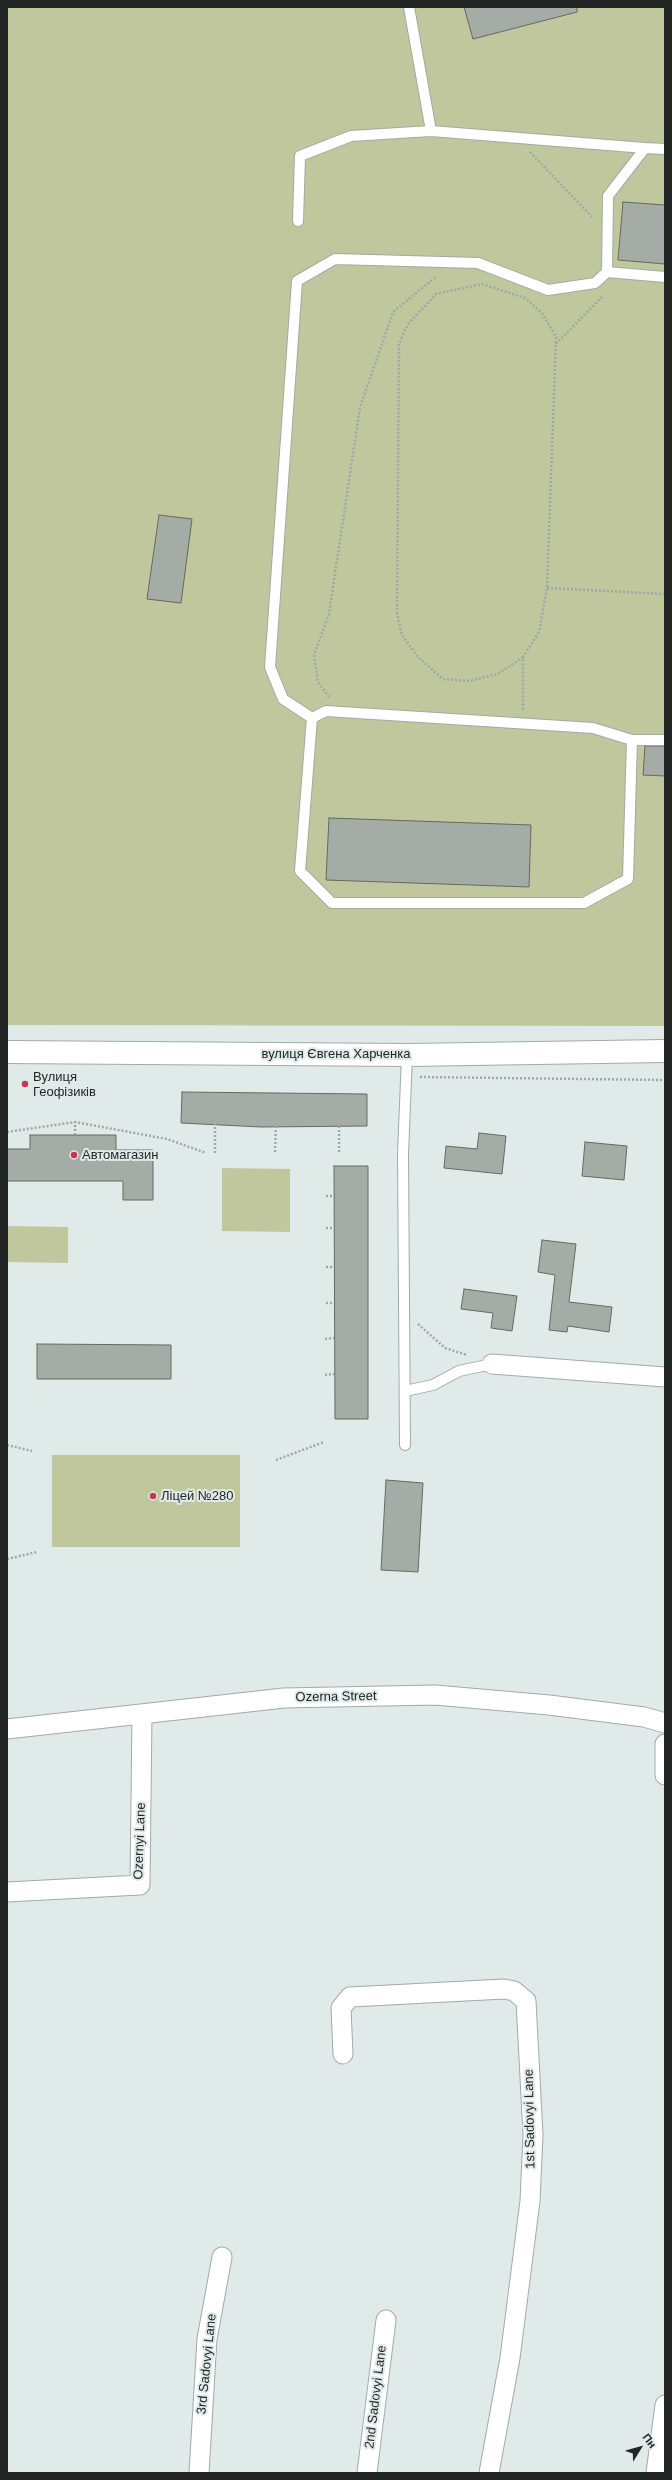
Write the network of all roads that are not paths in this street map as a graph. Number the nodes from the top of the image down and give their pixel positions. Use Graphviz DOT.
graph roads {
  1 [pos="409,7"];
  2 [pos="431,131"];
  3 [pos="645,148"];
  4 [pos="665,149"];
  5 [pos="298,221"];
  6 [pos="607,272"];
  7 [pos="665,277"];
  8 [pos="312,718"];
  9 [pos="632,740"];
  10 [pos="665,740"];
  11 [pos="665,1051"];
  12 [pos="7,1052"];
  13 [pos="407,1055"];
  14 [pos="492,1364"];
  15 [pos="665,1377"];
  16 [pos="405,1391"];
  17 [pos="405,1446"];
  18 [pos="142,1714"];
  19 [pos="665,1723"];
  20 [pos="7,1729"];
  21 [pos="665,1744"];
  22 [pos="665,1775"];
  23 [pos="7,1892"];
  24 [pos="343,2054"];
  25 [pos="222,2257"];
  26 [pos="386,2320"];
  27 [pos="665,2405"];
  28 [pos="199,2473"];
  29 [pos="367,2473"];
  30 [pos="489,2473"];
  31 [pos="656,2473"];
  1 -- 2 [label="lane"];
  2 -- 3 [label="lane"];
  2 -- 5 [label="lane"];
  3 -- 4 [label="lane"];
  3 -- 6 [label="lane"];
  6 -- 7 [label="lane"];
  6 -- 8 [label="lane"];
  8 -- 9 [label="lane"];
  8 -- 9 [label="lane"];
  9 -- 10 [label="lane"];
  11 -- 13 [label="main road, вулиця Євгена Харченка"];
  12 -- 13 [label="main road, вулиця Євгена Харченка"];
  13 -- 16 [label="lane"];
  14 -- 15 [label="street"];
  14 -- 16 [label="lane"];
  16 -- 17 [label="lane"];
  18 -- 19 [label="street, Ozerna Street"];
  18 -- 20 [label="street, Ozerna Street"];
  18 -- 23 [label="street, Ozernyi Lane"];
  21 -- 22 [label="street"];
  24 -- 30 [label="street, 1st Sadovyi Lane"];
  25 -- 28 [label="street, 3rd Sadovyi Lane"];
  26 -- 29 [label="street, 2nd Sadovyi Lane"];
  27 -- 31 [label="street"];
}
